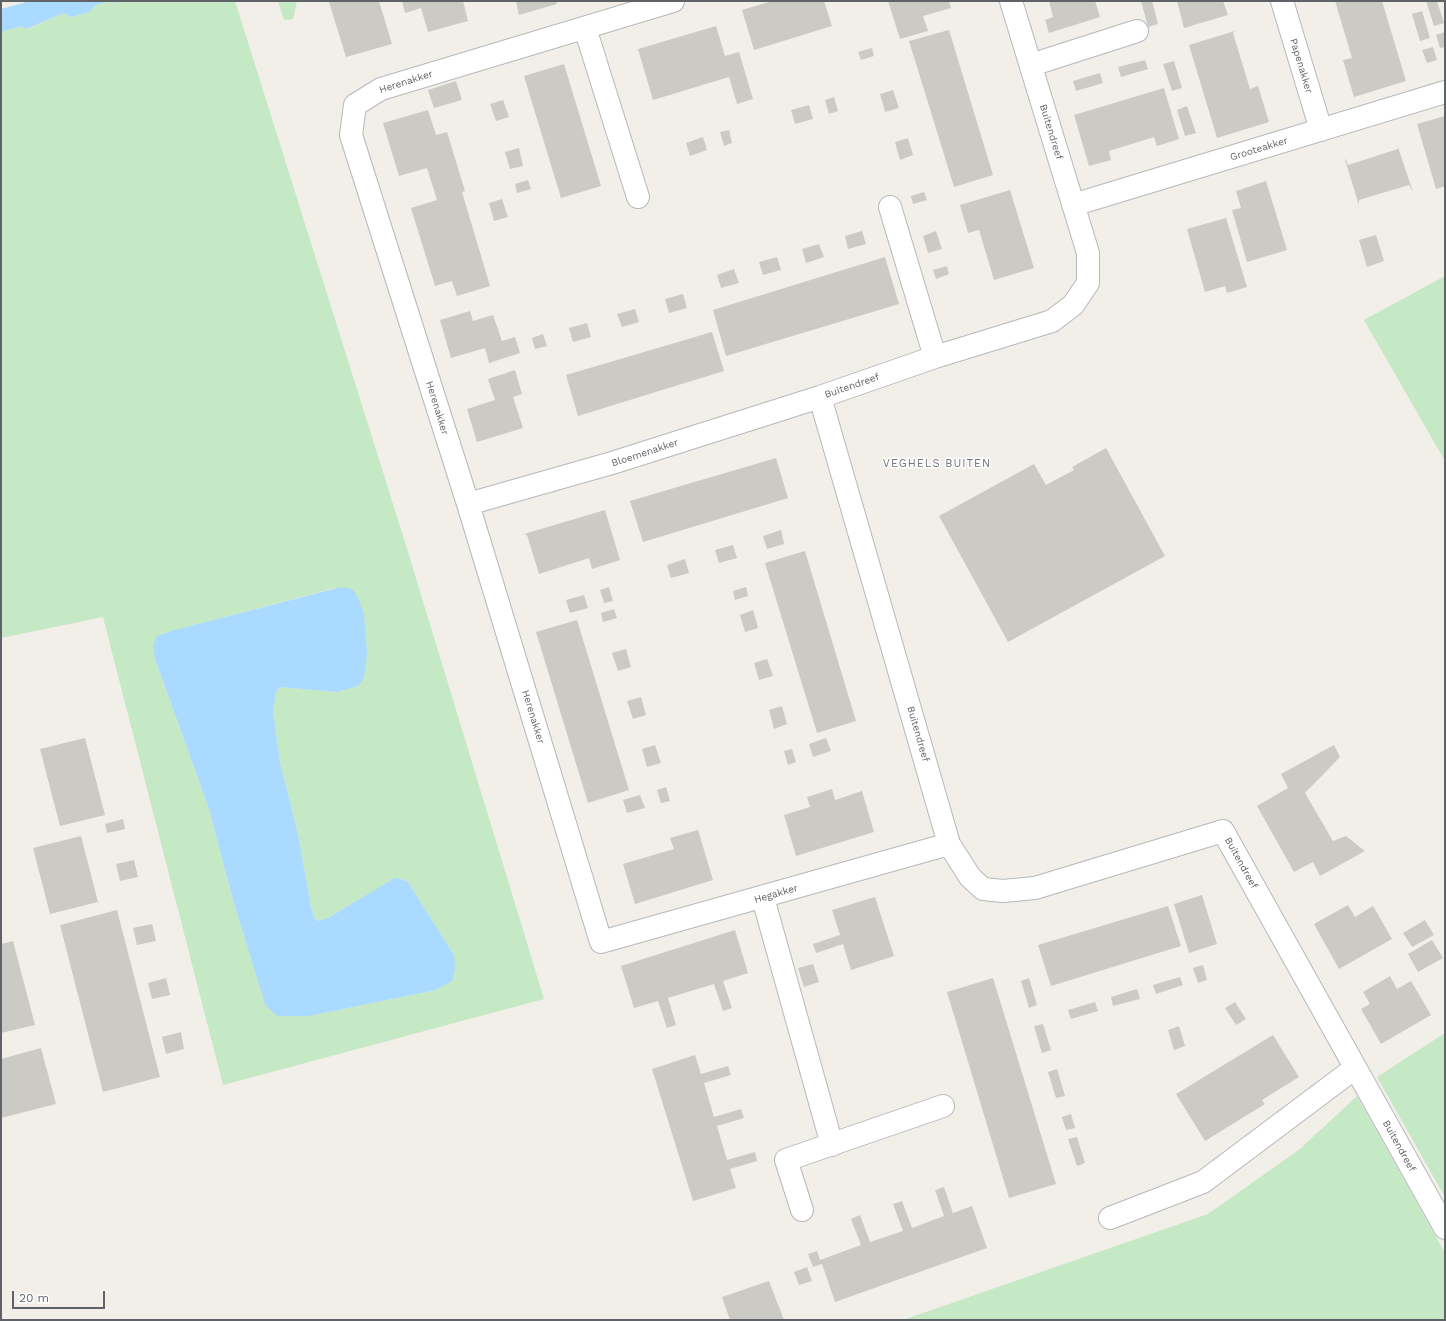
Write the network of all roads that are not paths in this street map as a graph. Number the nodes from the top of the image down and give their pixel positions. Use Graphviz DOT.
graph roads {
  1 [pos="673,1"];
  2 [pos="1011,1"];
  3 [pos="1282,1"];
  4 [pos="585,28"];
  5 [pos="1137,31"];
  6 [pos="1031,65"];
  7 [pos="1445,92"];
  8 [pos="1321,130"];
  9 [pos="638,197"];
  10 [pos="1073,205"];
  11 [pos="890,207"];
  12 [pos="935,357"];
  13 [pos="820,397"];
  14 [pos="468,504"];
  15 [pos="950,844"];
  16 [pos="763,898"];
  17 [pos="601,942"];
  18 [pos="1355,1068"];
  19 [pos="943,1106"];
  20 [pos="832,1145"];
  21 [pos="802,1210"];
  22 [pos="1110,1218"];
  23 [pos="1445,1228"];
  1 -- 4 [label="street, Herenakker"];
  2 -- 6 [label="street, Buitendreef"];
  3 -- 8 [label="street, Papenakker"];
  4 -- 9 [label="street"];
  4 -- 14 [label="street, Herenakker"];
  5 -- 6 [label="street"];
  6 -- 10 [label="street, Buitendreef"];
  7 -- 8 [label="street, Grooteakker"];
  8 -- 10 [label="street, Grooteakker"];
  10 -- 12 [label="street, Buitendreef"];
  11 -- 12 [label="street"];
  12 -- 13 [label="street, Buitendreef"];
  13 -- 14 [label="street, Bloemenakker"];
  13 -- 15 [label="street, Buitendreef"];
  14 -- 17 [label="street, Herenakker"];
  15 -- 16 [label="street, Hegakker"];
  15 -- 18 [label="street, Buitendreef"];
  16 -- 17 [label="street, Hegakker"];
  16 -- 20 [label="street"];
  18 -- 22 [label="street"];
  18 -- 23 [label="street, Buitendreef"];
  19 -- 20 [label="street"];
  20 -- 21 [label="street"];
}
